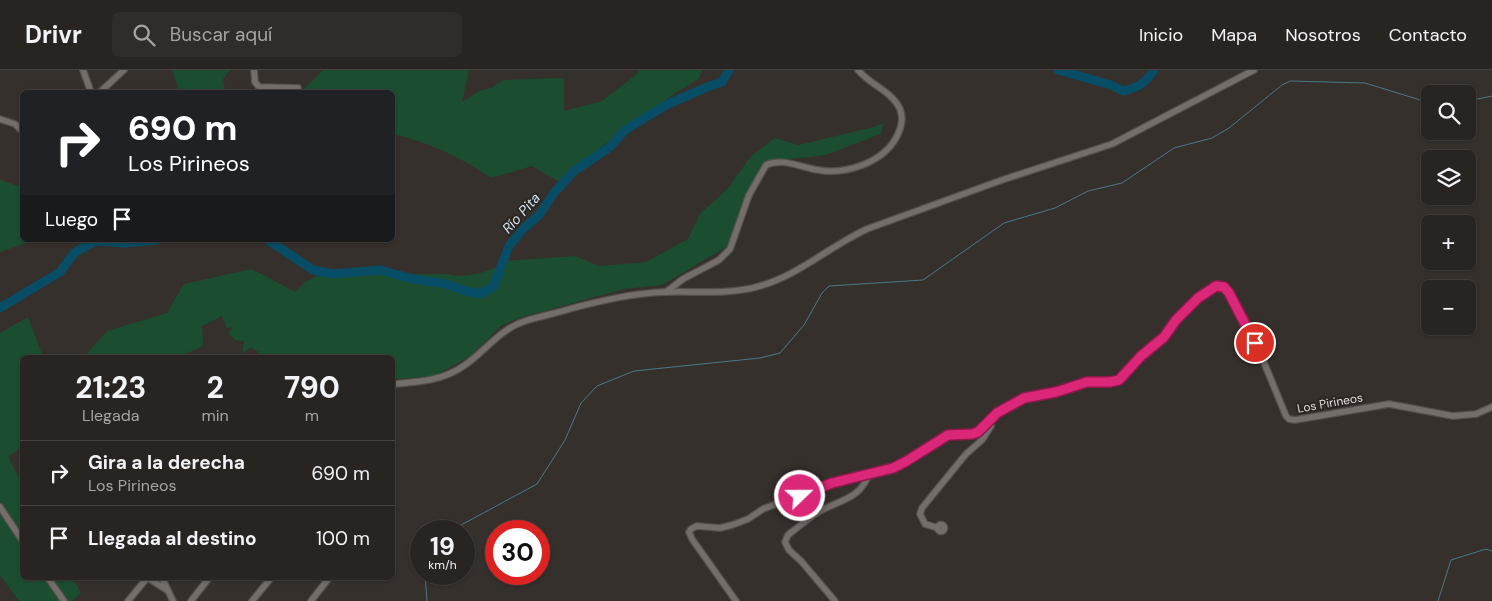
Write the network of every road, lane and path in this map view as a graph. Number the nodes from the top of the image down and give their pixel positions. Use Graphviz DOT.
graph roads {
  1 [pos="83,70"];
  2 [pos="124,70"];
  3 [pos="254,70"];
  4 [pos="858,70"];
  5 [pos="1254,70"];
  6 [pos="298,88"];
  7 [pos="90,90"];
  8 [pos="102,90"];
  9 [pos="0,119"];
  10 [pos="20,129"];
  11 [pos="666,292"];
  12 [pos="395,384"];
  13 [pos="1492,407"];
  14 [pos="990,419"];
  15 [pos="869,473"];
  16 [pos="0,507"];
  17 [pos="938,528"];
  18 [pos="20,537"];
  19 [pos="49,580"];
  20 [pos="146,580"];
  21 [pos="151,580"];
  22 [pos="163,580"];
  23 [pos="208,580"];
  24 [pos="269,580"];
  25 [pos="327,580"];
  26 [pos="167,590"];
  27 [pos="64,601"];
  28 [pos="128,601"];
  29 [pos="173,601"];
  30 [pos="191,601"];
  31 [pos="252,601"];
  32 [pos="311,601"];
  33 [pos="736,601"];
  34 [pos="835,601"];
  1 -- 7 [label="street"];
  2 -- 8 [label="street"];
  3 -- 6 [label="street"];
  4 -- 11 [label="street"];
  5 -- 11 [label="street"];
  9 -- 10 [label="street"];
  11 -- 12 [label="street"];
  13 -- 14 [label="street, Los Pirineos"];
  14 -- 15 [label="street, Los Pirineos"];
  14 -- 17 [label="street"];
  15 -- 33 [label="street, Los Pirineos"];
  15 -- 34 [label="street"];
  16 -- 18 [label="street"];
  19 -- 27 [label="street"];
  20 -- 28 [label="street"];
  21 -- 26 [label="street"];
  22 -- 26 [label="street"];
  23 -- 30 [label="street"];
  24 -- 31 [label="street"];
  25 -- 32 [label="street"];
  26 -- 29 [label="street"];
}
